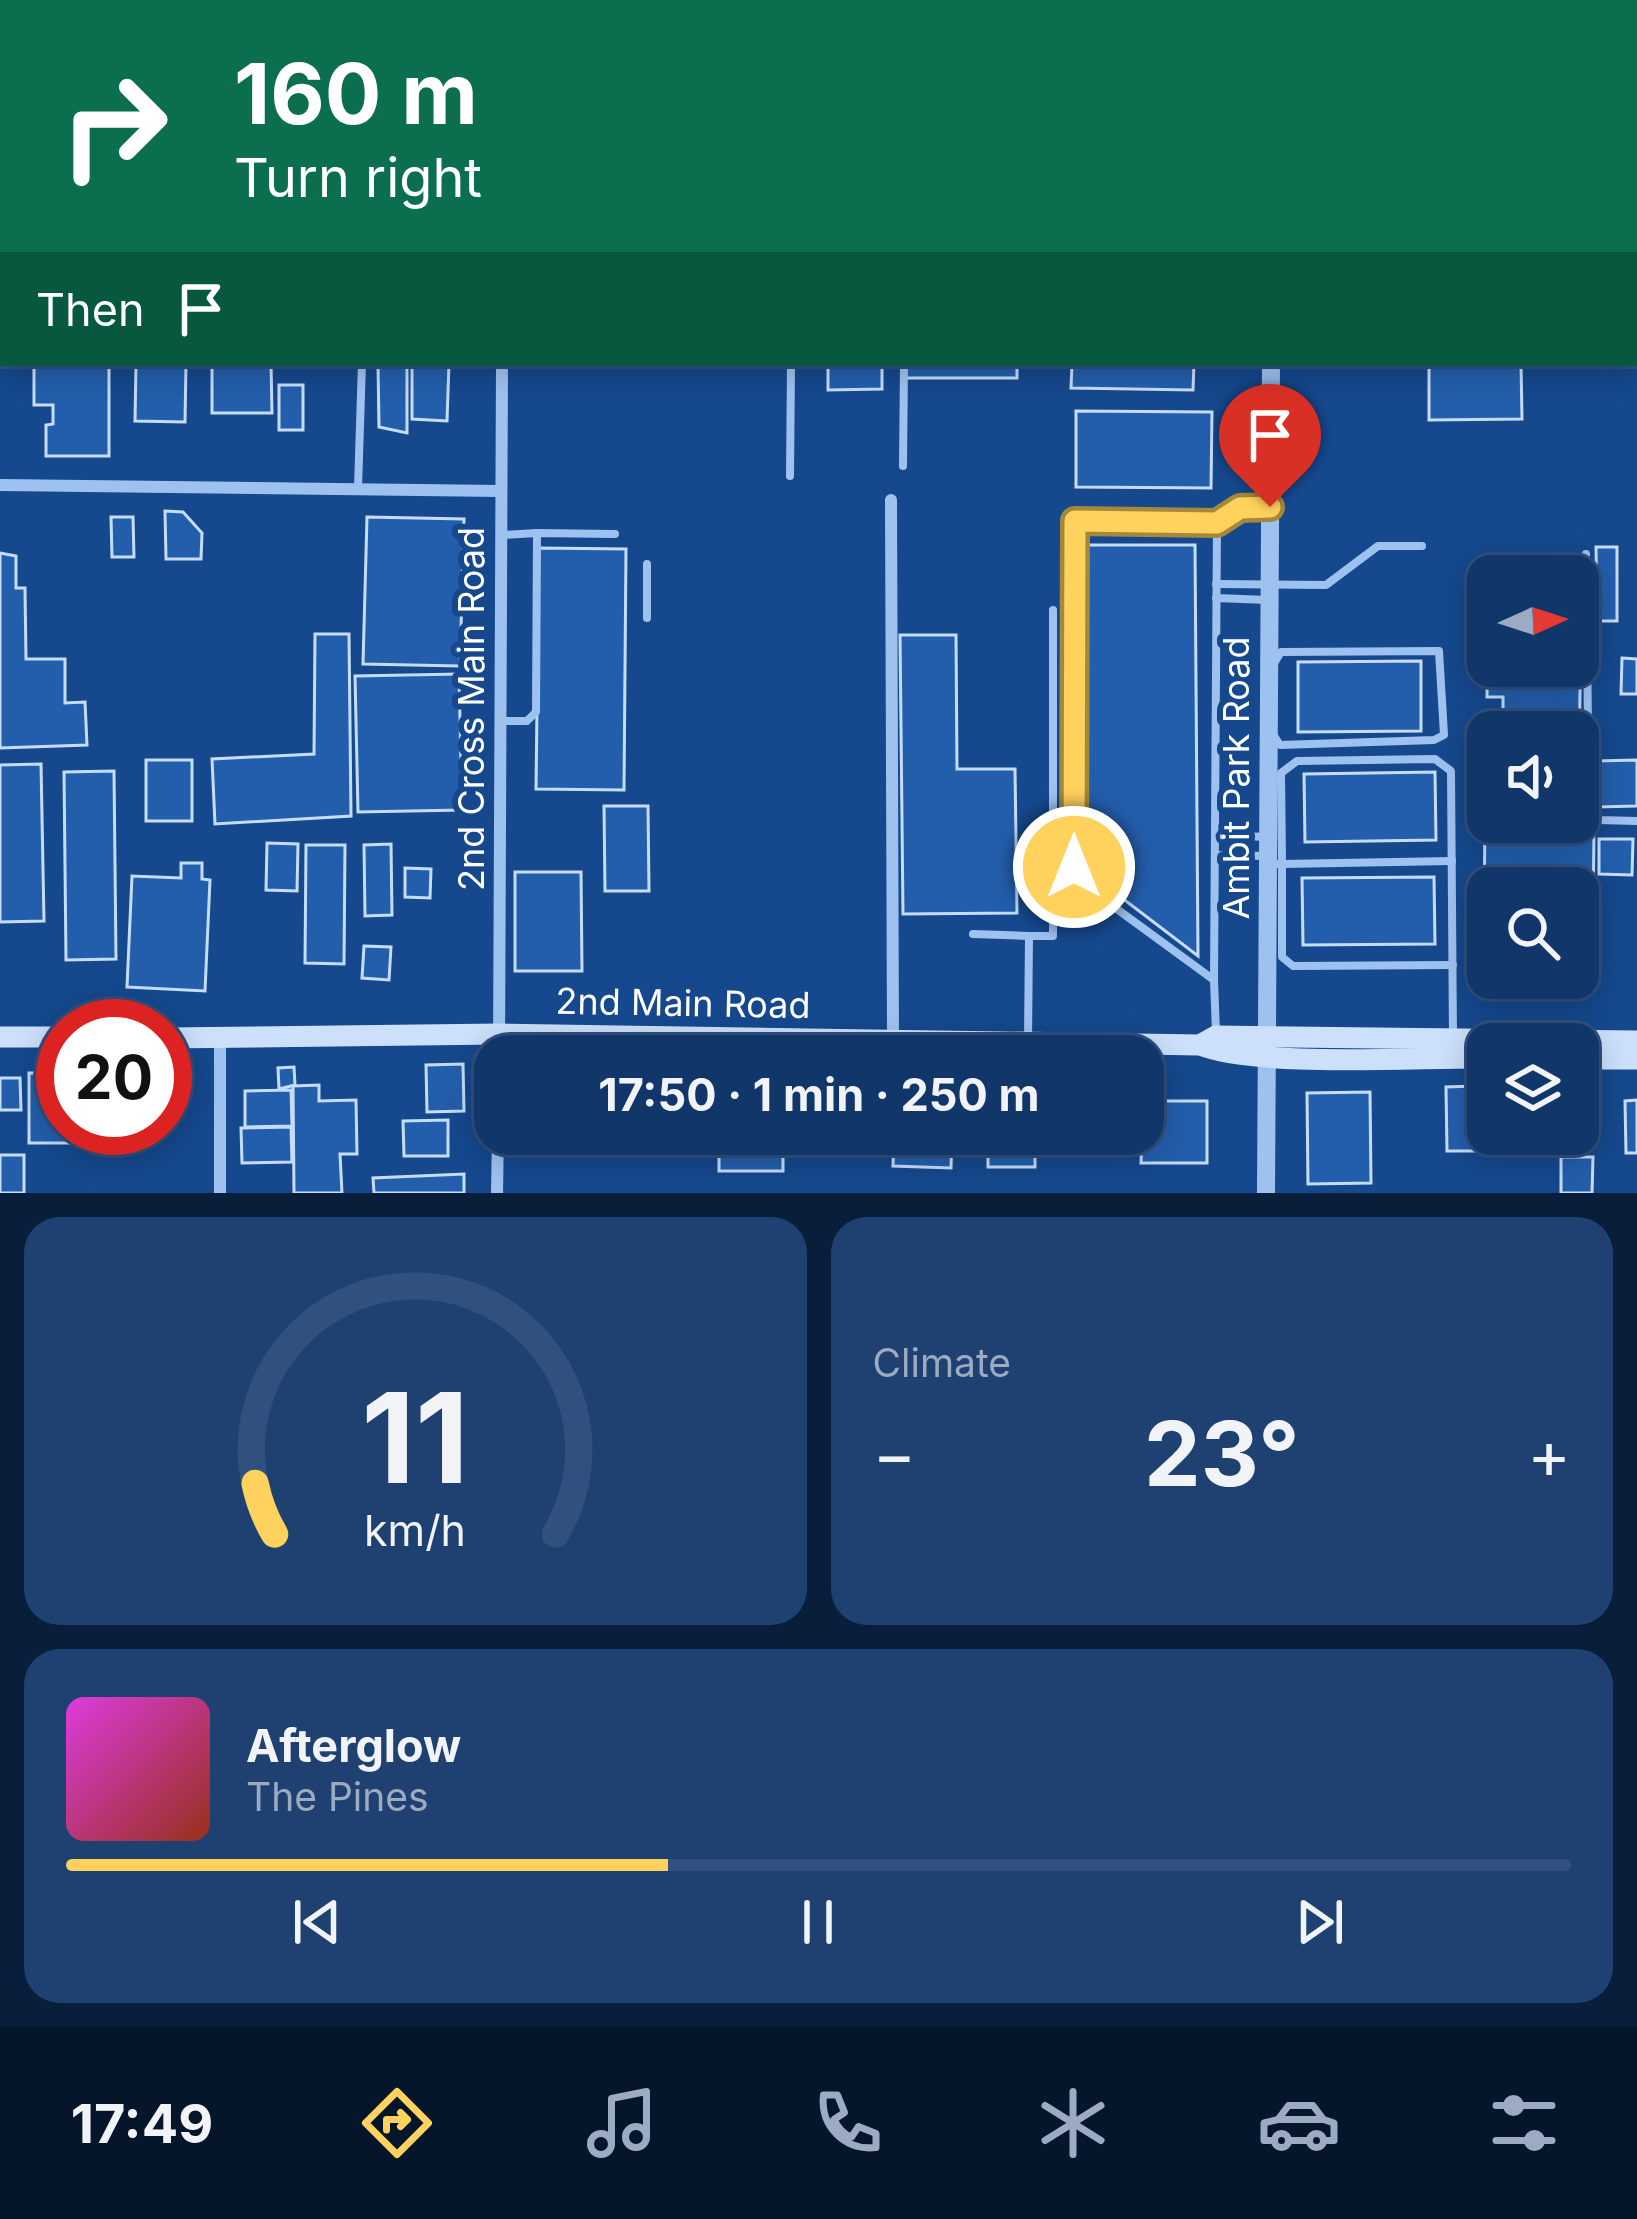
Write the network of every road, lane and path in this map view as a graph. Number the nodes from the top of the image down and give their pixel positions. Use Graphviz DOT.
graph roads {
  1 [pos="362,366"];
  2 [pos="502,366"];
  3 [pos="791,366"];
  4 [pos="904,366"];
  5 [pos="1271,366"];
  6 [pos="903,466"];
  7 [pos="790,476"];
  8 [pos="0,485"];
  9 [pos="358,490"];
  10 [pos="501,490"];
  11 [pos="891,500"];
  12 [pos="1270,507"];
  13 [pos="1217,523"];
  14 [pos="537,533"];
  15 [pos="615,534"];
  16 [pos="501,535"];
  17 [pos="1422,546"];
  18 [pos="1586,554"];
  19 [pos="646,564"];
  20 [pos="1216,584"];
  21 [pos="1270,594"];
  22 [pos="1216,598"];
  23 [pos="1053,610"];
  24 [pos="647,618"];
  25 [pos="1271,682"];
  26 [pos="500,721"];
  27 [pos="1271,733"];
  28 [pos="1637,821"];
  29 [pos="1215,835"];
  30 [pos="1215,855"];
  31 [pos="1272,855"];
  32 [pos="1452,861"];
  33 [pos="973,934"];
  34 [pos="1029,936"];
  35 [pos="1453,965"];
  36 [pos="1214,980"];
  37 [pos="499,1035"];
  38 [pos="893,1035"];
  39 [pos="1028,1035"];
  40 [pos="0,1037"];
  41 [pos="36,1037"];
  42 [pos="192,1038"];
  43 [pos="220,1039"];
  44 [pos="1164,1040"];
  45 [pos="1208,1040"];
  46 [pos="1453,1040"];
  47 [pos="1637,1041"];
  48 [pos="474,1044"];
  49 [pos="1268,1046"];
  50 [pos="1467,1057"];
  51 [pos="1599,1059"];
  52 [pos="1637,1059"];
  53 [pos="498,1155"];
  54 [pos="220,1193"];
  55 [pos="497,1193"];
  56 [pos="1266,1193"];
  1 -- 9 [label="lane"];
  2 -- 10 [label="street, 2nd Cross Main Road"];
  3 -- 7 [label="lane"];
  4 -- 6 [label="lane"];
  5 -- 12 [label="street, Ambit Park Road"];
  8 -- 9 [label="street"];
  9 -- 10 [label="street"];
  10 -- 16 [label="street, 2nd Cross Main Road"];
  11 -- 38 [label="street"];
  12 -- 13 [label="lane"];
  12 -- 21 [label="street, Ambit Park Road"];
  13 -- 20 [label="lane"];
  13 -- 36 [label="lane"];
  14 -- 15 [label="lane"];
  14 -- 16 [label="lane"];
  14 -- 26 [label="lane"];
  16 -- 26 [label="street, 2nd Cross Main Road"];
  17 -- 21 [label="lane"];
  18 -- 28 [label="lane"];
  19 -- 24 [label="lane"];
  20 -- 21 [label="lane"];
  20 -- 22 [label="lane"];
  21 -- 22 [label="lane"];
  21 -- 25 [label="street, Ambit Park Road"];
  22 -- 29 [label="lane"];
  23 -- 34 [label="lane"];
  25 -- 27 [label="street, Ambit Park Road"];
  25 -- 27 [label="lane"];
  26 -- 37 [label="street, 2nd Cross Main Road"];
  27 -- 31 [label="street, Ambit Park Road"];
  29 -- 30 [label="lane"];
  29 -- 31 [label="lane"];
  30 -- 31 [label="lane"];
  30 -- 36 [label="lane"];
  31 -- 32 [label="lane"];
  31 -- 32 [label="lane"];
  31 -- 35 [label="lane"];
  31 -- 49 [label="street, Ambit Park Road"];
  32 -- 35 [label="lane"];
  33 -- 34 [label="lane"];
  34 -- 39 [label="lane"];
  35 -- 46 [label="lane"];
  36 -- 45 [label="lane"];
  40 -- 41 [label="main road"];
  42 -- 43 [label="main road, 2nd Main Road"];
  43 -- 48 [label="main road, 2nd Main Road"];
  43 -- 54 [label="street"];
  44 -- 45 [label="main road, 2nd Main Road"];
  45 -- 49 [label="main road, 2nd Main Road"];
  46 -- 47 [label="main road, 2nd Main Road"];
  46 -- 49 [label="main road, 2nd Main Road"];
  49 -- 50 [label="main road, 2nd Main Road"];
  49 -- 56 [label="street, Ambit Park Road"];
  51 -- 52 [label="main road"];
  53 -- 55 [label="street"];
}
